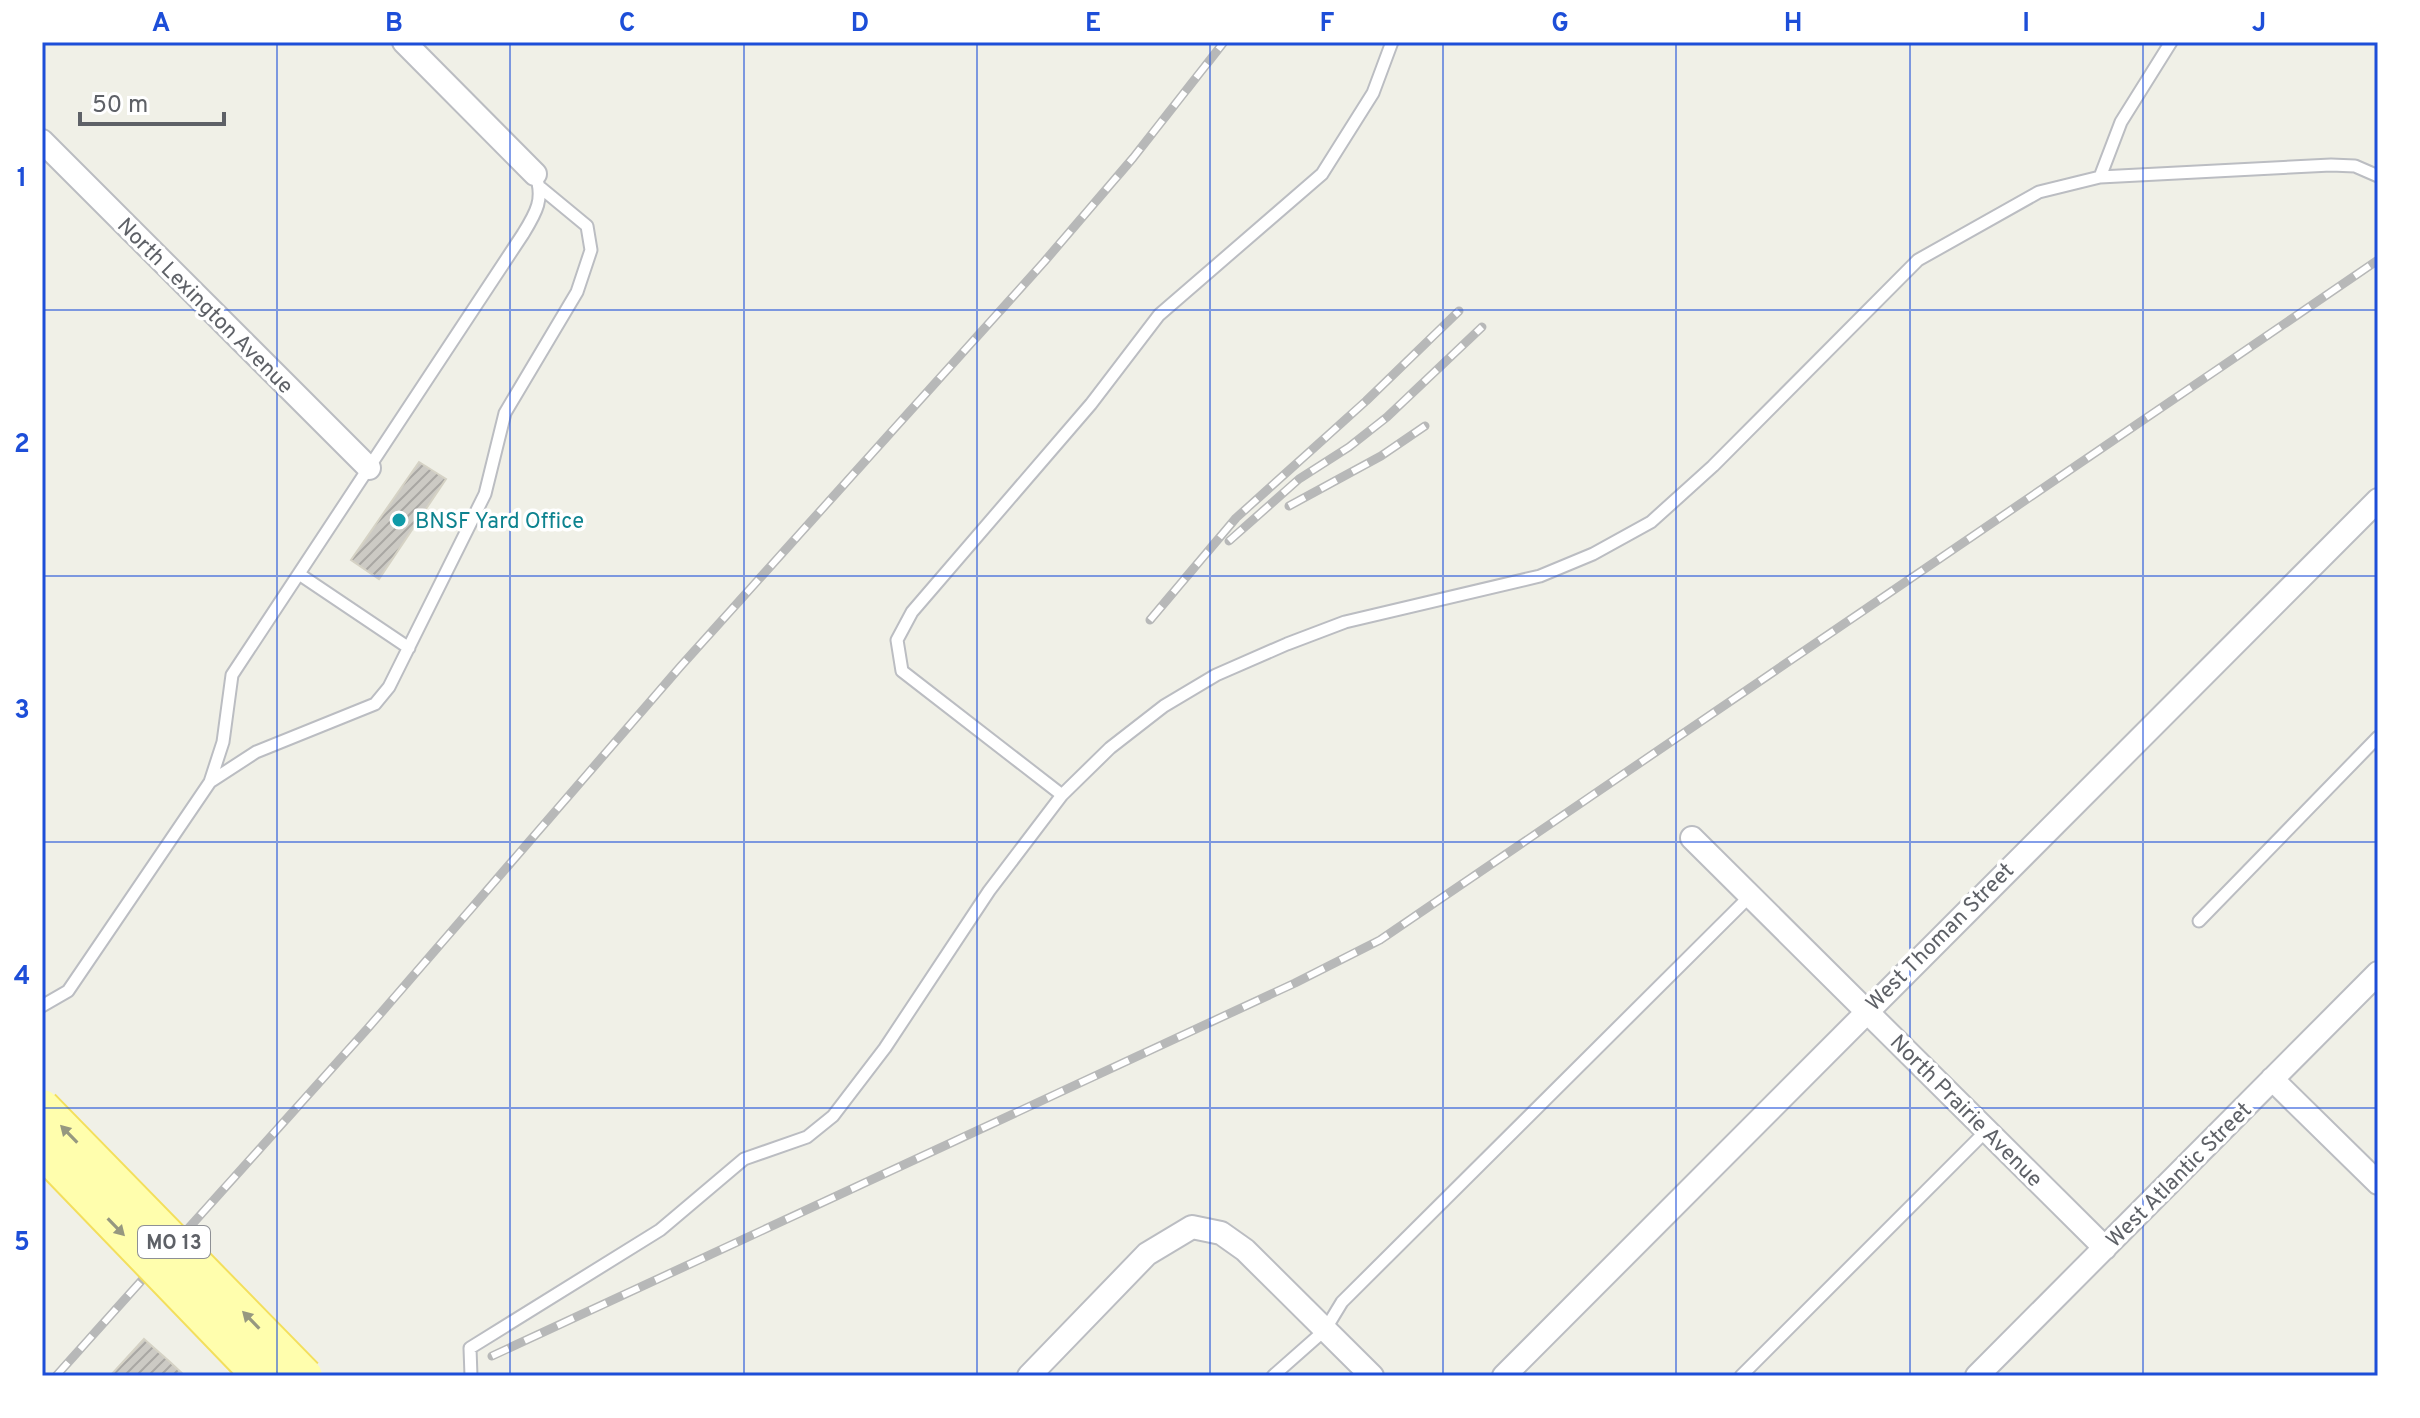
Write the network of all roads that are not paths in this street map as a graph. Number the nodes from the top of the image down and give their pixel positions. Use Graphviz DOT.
graph roads {
  1 [pos="404,42"];
  2 [pos="1392,42"];
  3 [pos="2171,42"];
  4 [pos="42,141"];
  5 [pos="2378,176"];
  6 [pos="2100,177"];
  7 [pos="538,181"];
  8 [pos="369,468"];
  9 [pos="2378,500"];
  10 [pos="299,574"];
  11 [pos="409,648"];
  12 [pos="2378,737"];
  13 [pos="210,782"];
  14 [pos="1062,795"];
  15 [pos="1692,838"];
  16 [pos="1750,896"];
  17 [pos="2199,921"];
  18 [pos="2378,973"];
  19 [pos="42,1006"];
  20 [pos="1866,1010"];
  21 [pos="2272,1079"];
  22 [pos="42,1107"];
  23 [pos="1987,1130"];
  24 [pos="42,1150"];
  25 [pos="2378,1183"];
  26 [pos="2105,1248"];
  27 [pos="1325,1330"];
  28 [pos="260,1376"];
  29 [pos="305,1376"];
  30 [pos="471,1376"];
  31 [pos="1029,1376"];
  32 [pos="1273,1376"];
  33 [pos="1372,1376"];
  34 [pos="1504,1376"];
  35 [pos="1741,1376"];
  36 [pos="1977,1376"];
  1 -- 7 [label="street"];
  2 -- 14 [label="lane"];
  3 -- 6 [label="lane"];
  4 -- 8 [label="street, North Lexington Avenue"];
  5 -- 6 [label="lane"];
  6 -- 14 [label="lane"];
  7 -- 8 [label="lane"];
  7 -- 11 [label="lane"];
  8 -- 10 [label="lane"];
  9 -- 20 [label="street, West Thoman Street"];
  10 -- 11 [label="lane"];
  10 -- 13 [label="lane"];
  11 -- 13 [label="lane"];
  12 -- 17 [label="lane"];
  13 -- 19 [label="lane"];
  14 -- 30 [label="lane"];
  15 -- 16 [label="street, North Prairie Avenue"];
  16 -- 20 [label="street, North Prairie Avenue"];
  16 -- 27 [label="lane"];
  18 -- 21 [label="street, West Atlantic Street"];
  20 -- 23 [label="street, North Prairie Avenue"];
  20 -- 34 [label="street, West Thoman Street"];
  21 -- 25 [label="street"];
  21 -- 26 [label="street, West Atlantic Street"];
  29 -- 22 [label="main road, MO 13, one-way, bridge"];
  23 -- 26 [label="street, North Prairie Avenue"];
  23 -- 35 [label="lane"];
  24 -- 28 [label="main road, MO 13, one-way, bridge"];
  26 -- 36 [label="street, West Atlantic Street"];
  27 -- 31 [label="street"];
  27 -- 32 [label="lane"];
  27 -- 33 [label="street"];
}
